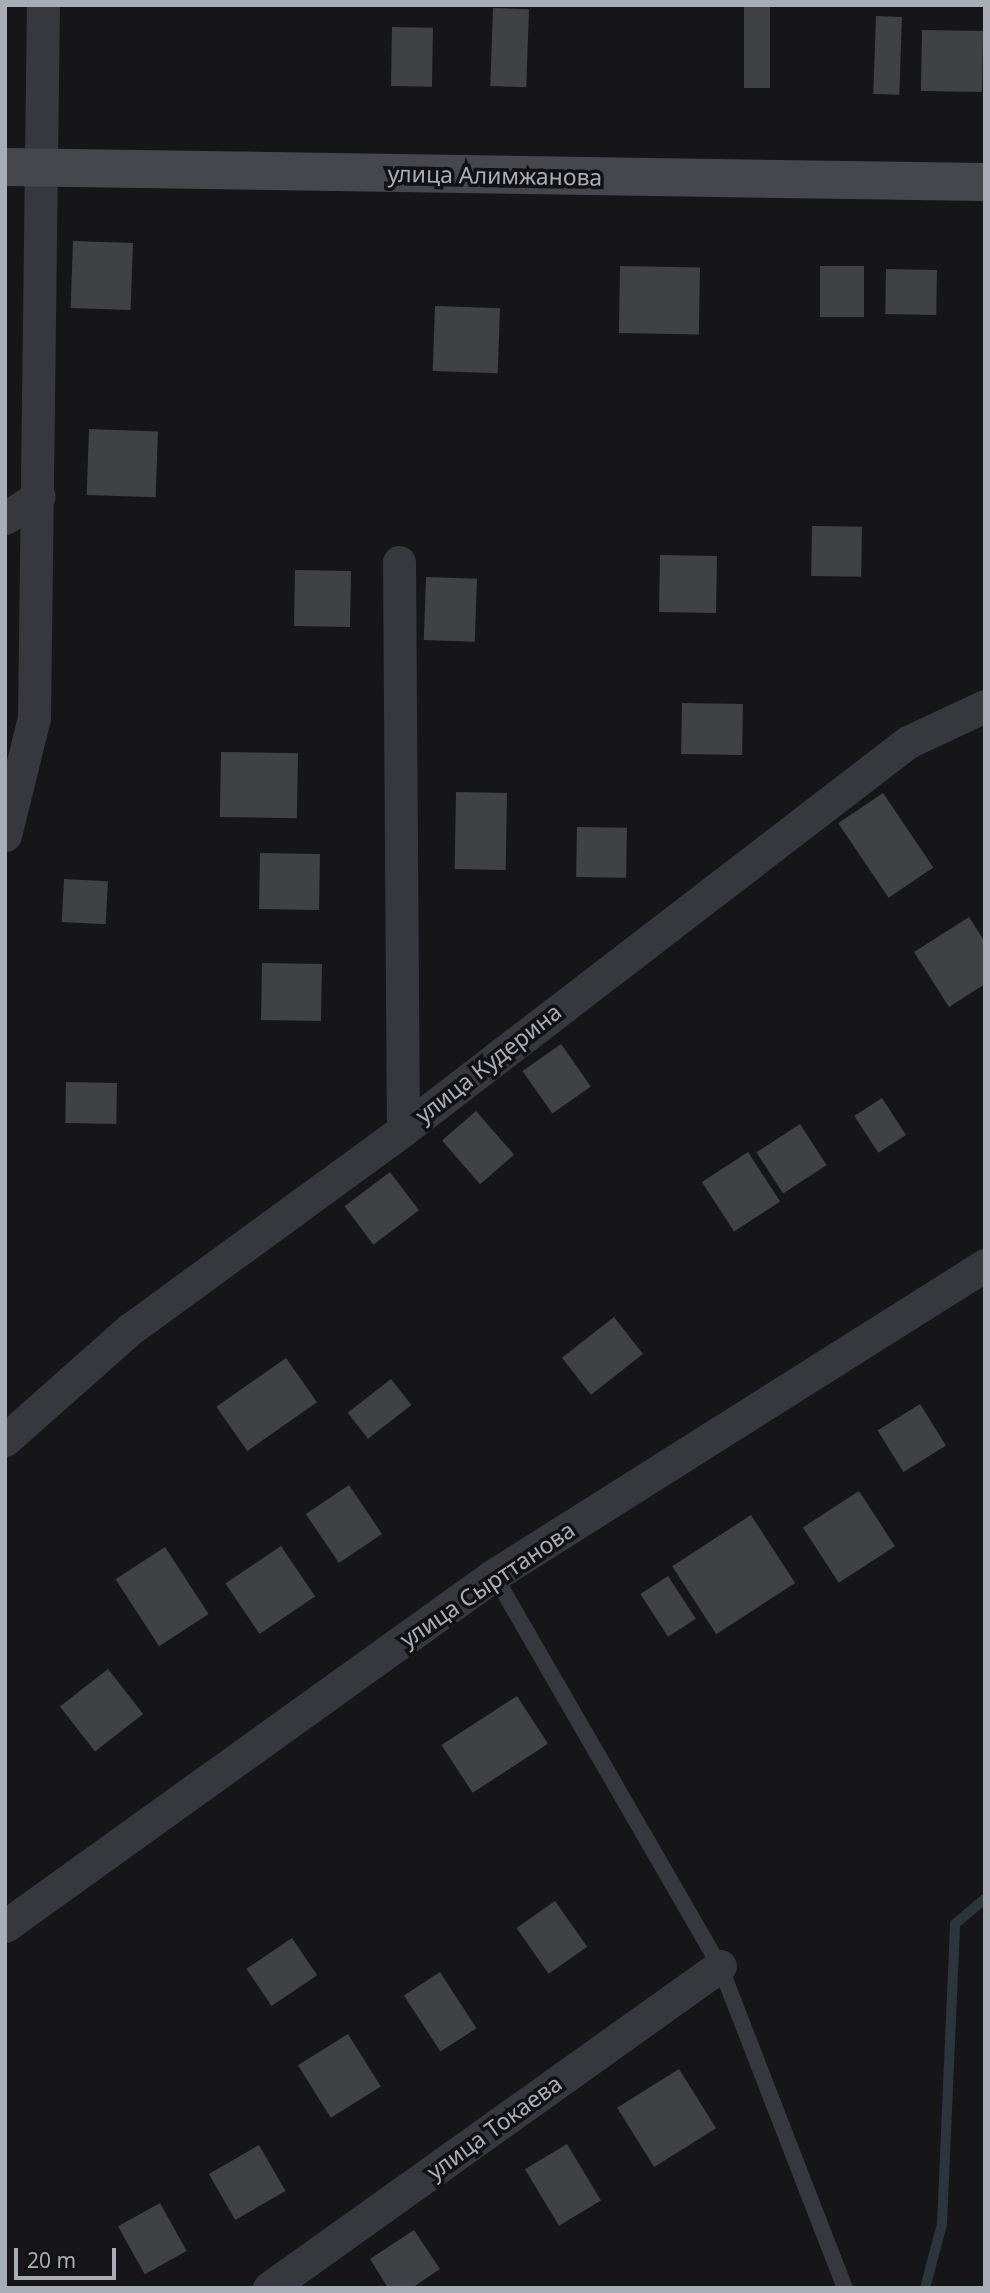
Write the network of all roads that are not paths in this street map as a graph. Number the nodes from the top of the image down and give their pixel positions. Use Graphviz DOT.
graph roads {
  1 [pos="43,5"];
  2 [pos="21,167"];
  3 [pos="985,182"];
  4 [pos="39,496"];
  5 [pos="5,518"];
  6 [pos="399,562"];
  7 [pos="985,706"];
  8 [pos="5,835"];
  9 [pos="403,1130"];
  10 [pos="985,1265"];
  11 [pos="5,1440"];
  12 [pos="494,1575"];
  13 [pos="5,1926"];
  14 [pos="720,1966"];
  15 [pos="269,2288"];
  16 [pos="845,2288"];
  1 -- 2 [label="street"];
  2 -- 3 [label="street, улица Алимжанова"];
  2 -- 4 [label="street"];
  4 -- 5 [label="street"];
  4 -- 8 [label="street"];
  6 -- 9 [label="street"];
  7 -- 9 [label="street, улица Кудерина"];
  9 -- 11 [label="street, улица Кудерина"];
  10 -- 12 [label="street, улица Сырттанова"];
  12 -- 13 [label="street, улица Сырттанова"];
  12 -- 14 [label="lane"];
  14 -- 15 [label="street, улица Токаева"];
  14 -- 16 [label="lane"];
}
